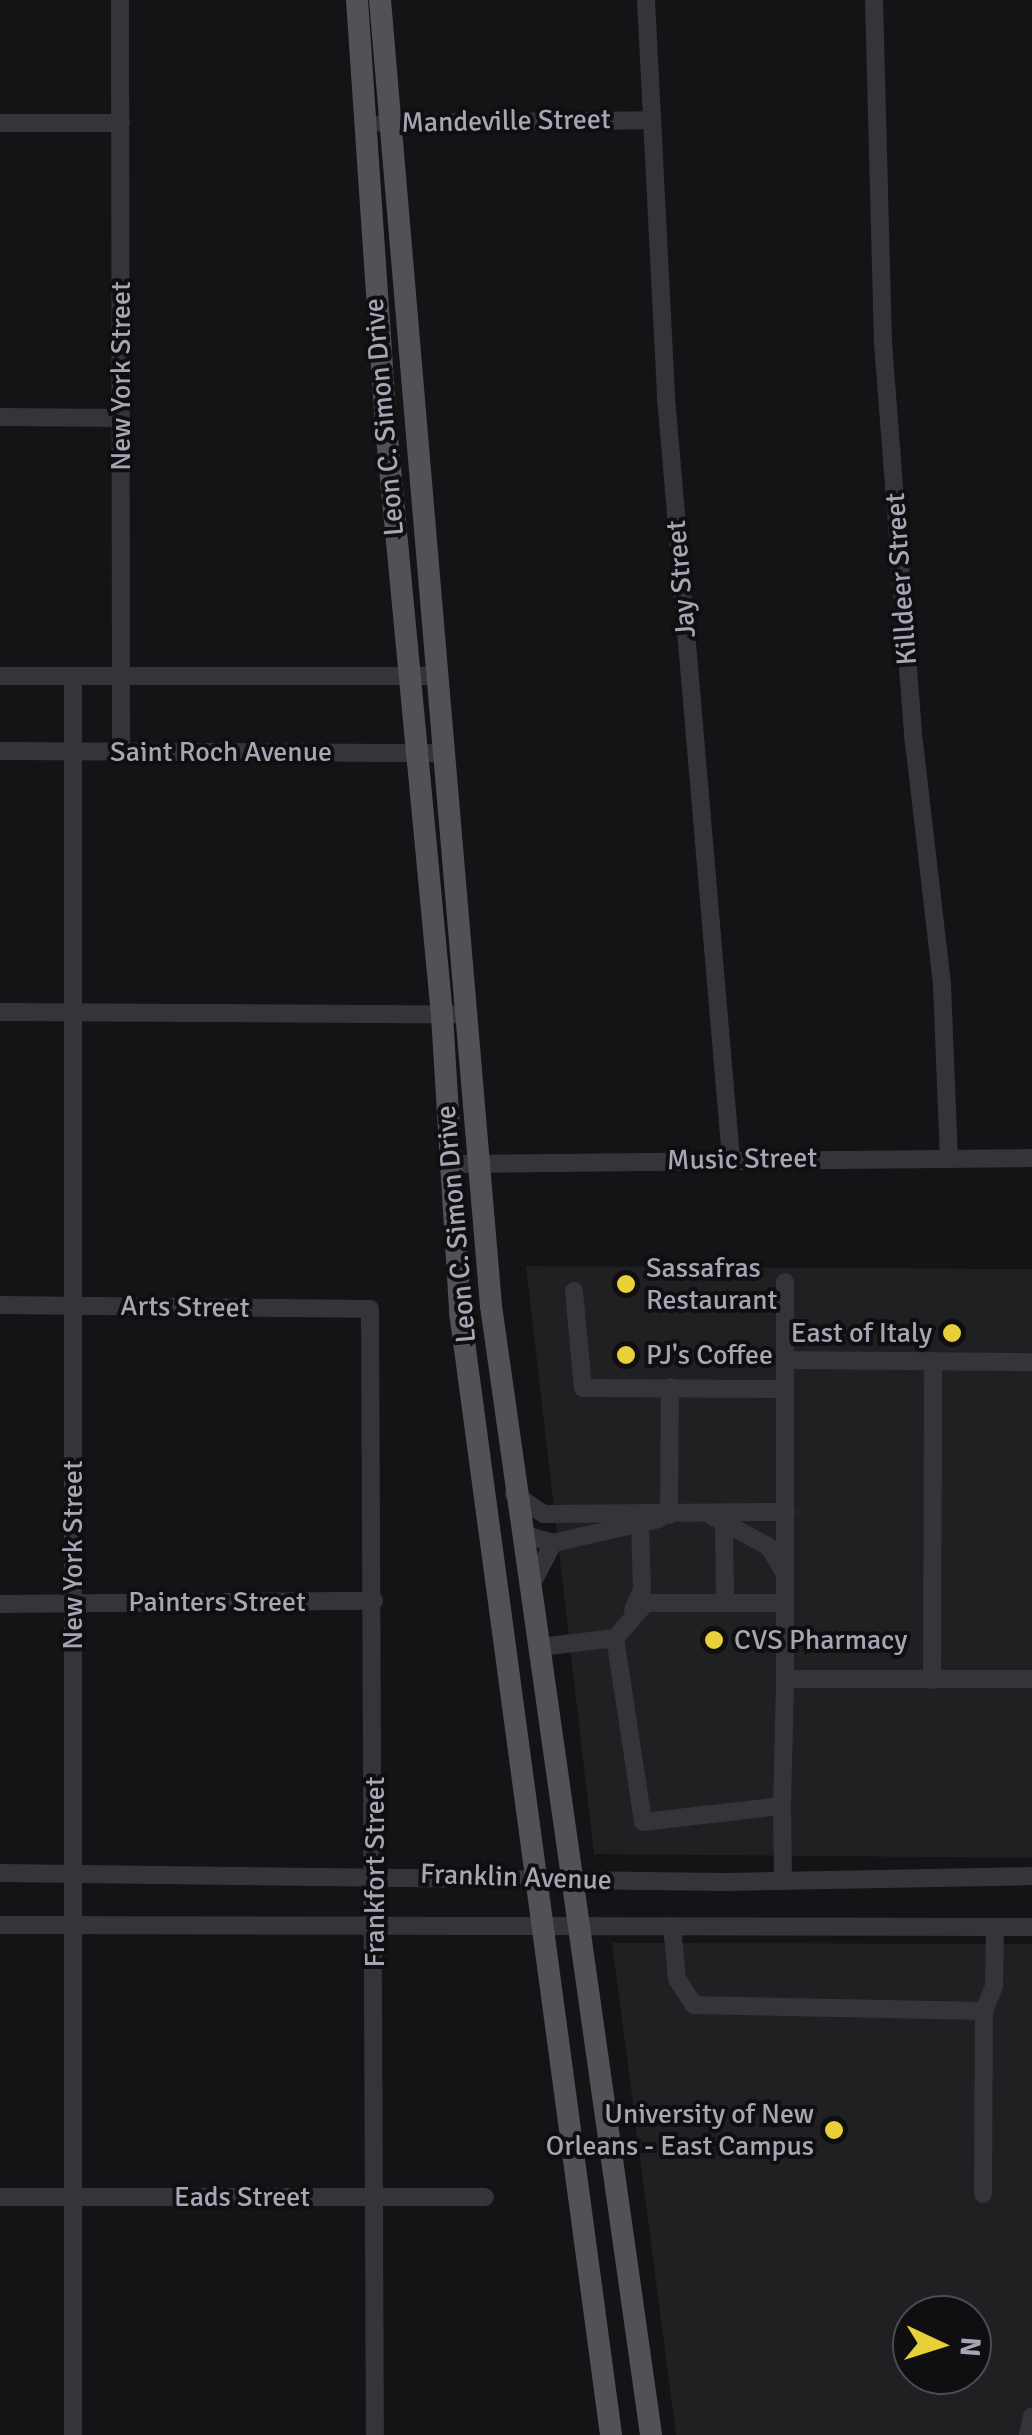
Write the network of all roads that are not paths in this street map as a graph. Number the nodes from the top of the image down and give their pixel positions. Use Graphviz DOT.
graph roads {
  1 [pos="120,0"];
  2 [pos="357,0"];
  3 [pos="380,0"];
  4 [pos="646,0"];
  5 [pos="874,0"];
  6 [pos="651,120"];
  7 [pos="387,122"];
  8 [pos="361,123"];
  9 [pos="0,124"];
  10 [pos="121,124"];
  11 [pos="0,418"];
  12 [pos="121,418"];
  13 [pos="0,676"];
  14 [pos="73,676"];
  15 [pos="120,676"];
  16 [pos="437,676"];
  17 [pos="409,678"];
  18 [pos="0,750"];
  19 [pos="72,750"];
  20 [pos="121,751"];
  21 [pos="416,752"];
  22 [pos="442,752"];
  23 [pos="0,1012"];
  24 [pos="71,1012"];
  25 [pos="467,1013"];
  26 [pos="442,1015"];
  27 [pos="949,1157"];
  28 [pos="730,1158"];
  29 [pos="1032,1158"];
  30 [pos="451,1164"];
  31 [pos="480,1164"];
  32 [pos="785,1282"];
  33 [pos="574,1291"];
  34 [pos="72,1305"];
  35 [pos="0,1306"];
  36 [pos="491,1306"];
  37 [pos="370,1309"];
  38 [pos="460,1312"];
  39 [pos="785,1360"];
  40 [pos="933,1361"];
  41 [pos="1032,1362"];
  42 [pos="670,1388"];
  43 [pos="784,1390"];
  44 [pos="471,1421"];
  45 [pos="514,1494"];
  46 [pos="786,1512"];
  47 [pos="544,1514"];
  48 [pos="668,1515"];
  49 [pos="715,1518"];
  50 [pos="640,1527"];
  51 [pos="522,1534"];
  52 [pos="553,1543"];
  53 [pos="784,1572"];
  54 [pos="530,1588"];
  55 [pos="495,1589"];
  56 [pos="374,1601"];
  57 [pos="724,1602"];
  58 [pos="74,1603"];
  59 [pos="784,1603"];
  60 [pos="0,1604"];
  61 [pos="632,1611"];
  62 [pos="615,1638"];
  63 [pos="540,1647"];
  64 [pos="1032,1678"];
  65 [pos="785,1679"];
  66 [pos="932,1680"];
  67 [pos="782,1806"];
  68 [pos="0,1873"];
  69 [pos="75,1873"];
  70 [pos="374,1873"];
  71 [pos="1032,1876"];
  72 [pos="539,1877"];
  73 [pos="577,1880"];
  74 [pos="783,1880"];
  75 [pos="0,1925"];
  76 [pos="75,1925"];
  77 [pos="375,1925"];
  78 [pos="672,1926"];
  79 [pos="545,1927"];
  80 [pos="995,1927"];
  81 [pos="1032,1927"];
  82 [pos="583,1928"];
  83 [pos="984,2011"];
  84 [pos="983,2194"];
  85 [pos="376,2196"];
  86 [pos="0,2197"];
  87 [pos="74,2197"];
  88 [pos="485,2197"];
  89 [pos="1032,2416"];
  90 [pos="73,2435"];
  91 [pos="376,2435"];
  92 [pos="611,2435"];
  93 [pos="652,2435"];
  94 [pos="1028,2435"];
  1 -- 10 [label="street, New York Street"];
  2 -- 8 [label="main road, Leon C. Simon Drive"];
  3 -- 7 [label="main road, Leon C. Simon Drive"];
  4 -- 6 [label="street, Jay Street"];
  5 -- 27 [label="street, Killdeer Street"];
  6 -- 7 [label="street, Mandeville Street"];
  6 -- 28 [label="street, Jay Street"];
  7 -- 8 [label="street, Mandeville Street"];
  7 -- 16 [label="main road, Leon C. Simon Drive"];
  8 -- 17 [label="main road, Leon C. Simon Drive"];
  9 -- 10 [label="street"];
  10 -- 12 [label="street, New York Street"];
  11 -- 12 [label="street"];
  12 -- 15 [label="street, New York Street"];
  13 -- 14 [label="street"];
  14 -- 15 [label="street"];
  14 -- 19 [label="street, New York Street"];
  15 -- 17 [label="street"];
  15 -- 20 [label="street, New York Street"];
  16 -- 17 [label="street"];
  16 -- 22 [label="main road, Leon C. Simon Drive"];
  17 -- 21 [label="main road, Leon C. Simon Drive"];
  18 -- 19 [label="street, Saint Roch Avenue"];
  19 -- 20 [label="street, Saint Roch Avenue"];
  19 -- 24 [label="street, New York Street"];
  20 -- 21 [label="street, Saint Roch Avenue"];
  21 -- 22 [label="street, Saint Roch Avenue"];
  21 -- 26 [label="main road, Leon C. Simon Drive"];
  22 -- 25 [label="main road, Leon C. Simon Drive"];
  23 -- 24 [label="street"];
  24 -- 26 [label="street"];
  24 -- 34 [label="street, New York Street"];
  25 -- 26 [label="street"];
  25 -- 31 [label="main road, Leon C. Simon Drive"];
  26 -- 30 [label="main road, Leon C. Simon Drive"];
  27 -- 28 [label="street, Music Street"];
  27 -- 29 [label="street, Music Street"];
  28 -- 31 [label="street, Music Street"];
  30 -- 31 [label="street, Music Street"];
  30 -- 38 [label="main road, Leon C. Simon Drive"];
  31 -- 36 [label="main road, Leon C. Simon Drive"];
  32 -- 39 [label="street"];
  33 -- 42 [label="street"];
  34 -- 35 [label="street, Arts Street"];
  34 -- 37 [label="street, Arts Street"];
  34 -- 58 [label="street, New York Street"];
  36 -- 38 [label="main road"];
  36 -- 45 [label="main road, Leon C. Simon Drive"];
  37 -- 56 [label="street, Frankfort Street"];
  38 -- 44 [label="main road, Leon C. Simon Drive"];
  39 -- 40 [label="street"];
  39 -- 43 [label="street"];
  40 -- 41 [label="street"];
  40 -- 66 [label="street"];
  42 -- 43 [label="street"];
  42 -- 48 [label="street"];
  43 -- 46 [label="street"];
  44 -- 51 [label="main road"];
  44 -- 55 [label="main road, Leon C. Simon Drive"];
  45 -- 47 [label="street"];
  45 -- 51 [label="main road, Leon C. Simon Drive"];
  46 -- 49 [label="street"];
  46 -- 53 [label="street"];
  47 -- 48 [label="street"];
  47 -- 51 [label="street"];
  48 -- 49 [label="street"];
  48 -- 50 [label="street"];
  49 -- 53 [label="street"];
  49 -- 57 [label="street"];
  50 -- 52 [label="street"];
  50 -- 61 [label="street"];
  51 -- 52 [label="street"];
  51 -- 54 [label="main road, Leon C. Simon Drive"];
  51 -- 55 [label="main road"];
  52 -- 54 [label="street"];
  53 -- 59 [label="street"];
  54 -- 63 [label="main road, Leon C. Simon Drive"];
  55 -- 72 [label="main road, Leon C. Simon Drive"];
  56 -- 58 [label="street, Painters Street"];
  56 -- 70 [label="street, Frankfort Street"];
  57 -- 59 [label="street"];
  57 -- 61 [label="street"];
  58 -- 60 [label="street, Painters Street"];
  58 -- 69 [label="street, New York Street"];
  59 -- 65 [label="street"];
  61 -- 62 [label="street"];
  62 -- 63 [label="street"];
  62 -- 67 [label="street"];
  63 -- 73 [label="main road, Leon C. Simon Drive"];
  64 -- 66 [label="street"];
  65 -- 66 [label="street"];
  65 -- 67 [label="street"];
  67 -- 74 [label="street"];
  68 -- 69 [label="street, Franklin Avenue"];
  69 -- 70 [label="street, Franklin Avenue"];
  69 -- 76 [label="street, New York Street"];
  70 -- 72 [label="street, Franklin Avenue"];
  70 -- 77 [label="street, Frankfort Street"];
  71 -- 74 [label="street, Franklin Avenue"];
  72 -- 73 [label="street, Franklin Avenue"];
  72 -- 79 [label="main road, Leon C. Simon Drive"];
  73 -- 74 [label="street, Franklin Avenue"];
  73 -- 82 [label="main road, Leon C. Simon Drive"];
  75 -- 76 [label="street, Franklin Avenue"];
  76 -- 77 [label="street, Franklin Avenue"];
  76 -- 87 [label="street, New York Street"];
  77 -- 79 [label="street, Franklin Avenue"];
  77 -- 85 [label="street, Frankfort Street"];
  78 -- 80 [label="street, Franklin Avenue"];
  78 -- 82 [label="street, Franklin Avenue"];
  78 -- 83 [label="street"];
  79 -- 82 [label="street, Franklin Avenue"];
  79 -- 92 [label="main road, Leon C. Simon Drive"];
  80 -- 81 [label="street, Franklin Avenue"];
  80 -- 83 [label="street"];
  82 -- 93 [label="main road, Leon C. Simon Drive"];
  83 -- 84 [label="street"];
  85 -- 87 [label="street, Eads Street"];
  85 -- 88 [label="street, Eads Street"];
  85 -- 91 [label="street, Frankfort Street"];
  86 -- 87 [label="street, Eads Street"];
  87 -- 90 [label="street, New York Street"];
  89 -- 94 [label="street"];
}
